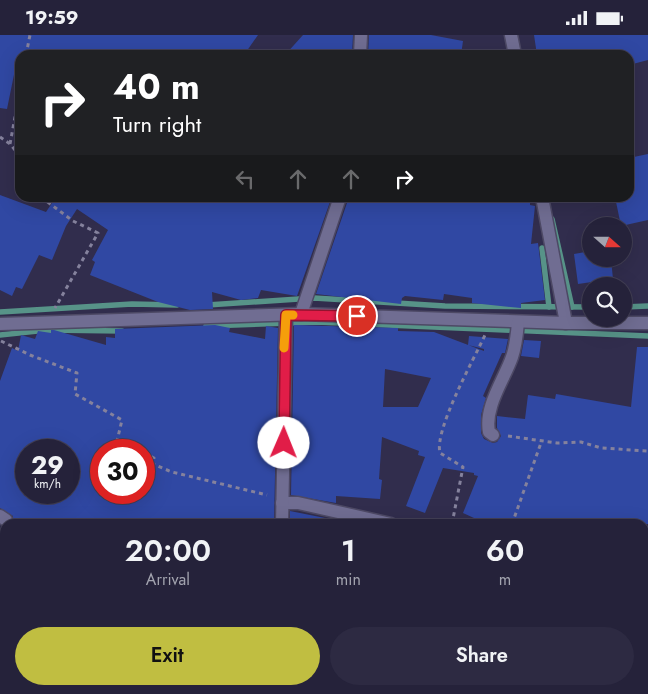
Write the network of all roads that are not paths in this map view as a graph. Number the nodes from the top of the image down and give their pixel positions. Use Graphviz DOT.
graph roads {
  1 [pos="361,35"];
  2 [pos="511,35"];
  3 [pos="360,50"];
  4 [pos="514,50"];
  5 [pos="338,202"];
  6 [pos="543,202"];
  7 [pos="301,314"];
  8 [pos="286,315"];
  9 [pos="518,322"];
  10 [pos="566,323"];
  11 [pos="648,323"];
  12 [pos="0,324"];
  13 [pos="493,435"];
  14 [pos="282,500"];
  15 [pos="282,519"];
  16 [pos="369,519"];
  1 -- 3 [label="street"];
  2 -- 4 [label="street"];
  5 -- 7 [label="street"];
  6 -- 10 [label="street"];
  7 -- 8 [label="street"];
  7 -- 9 [label="street"];
  8 -- 12 [label="street"];
  8 -- 14 [label="street"];
  9 -- 10 [label="street"];
  9 -- 13 [label="street"];
  10 -- 11 [label="street"];
  14 -- 15 [label="street"];
  14 -- 16 [label="street"];
}
